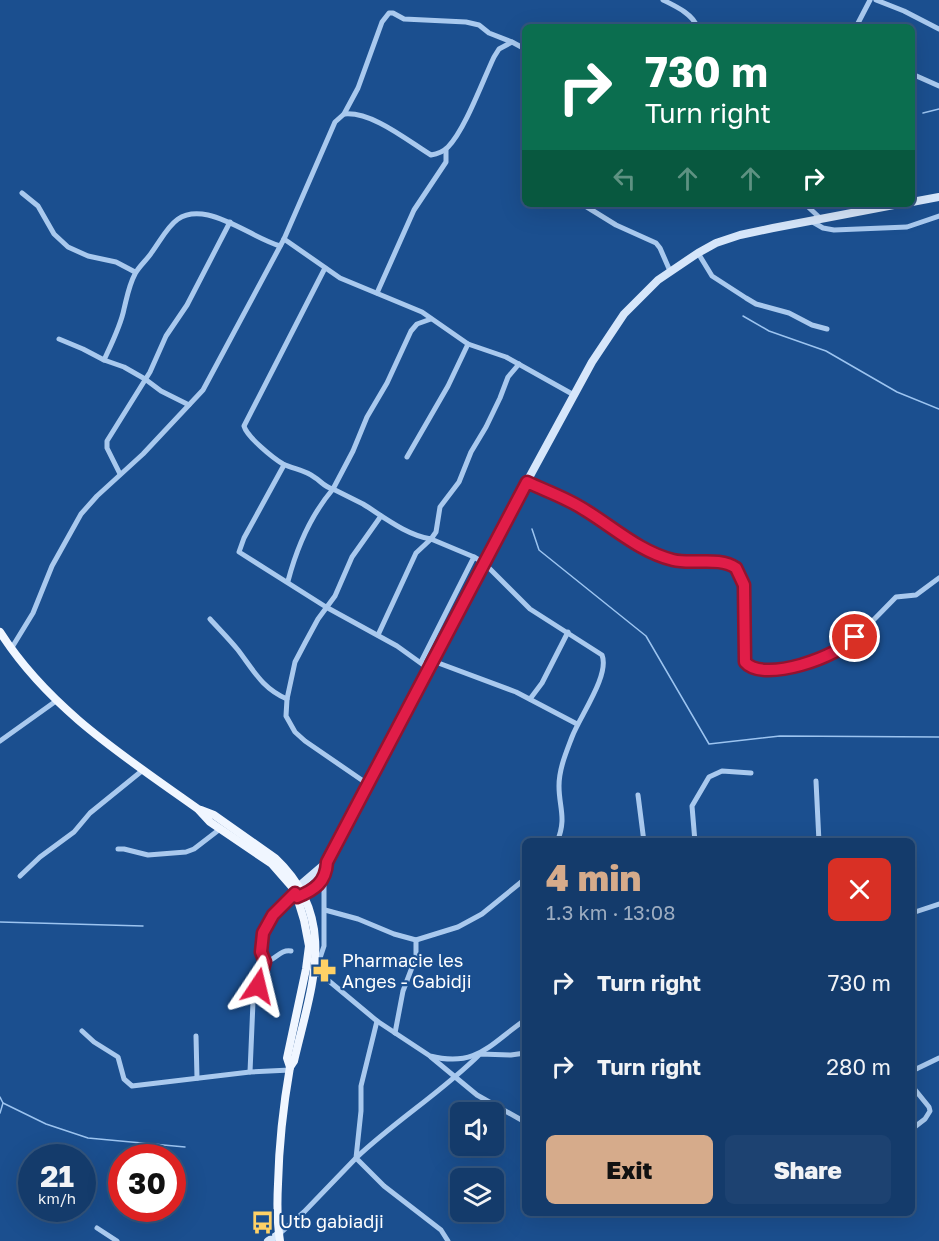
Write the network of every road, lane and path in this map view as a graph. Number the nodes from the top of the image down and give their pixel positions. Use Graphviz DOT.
graph roads {
  1 [pos="663,0"];
  2 [pos="870,0"];
  3 [pos="876,0"];
  4 [pos="696,24"];
  5 [pos="857,24"];
  6 [pos="939,29"];
  7 [pos="512,42"];
  8 [pos="522,47"];
  9 [pos="915,75"];
  10 [pos="939,86"];
  11 [pos="344,114"];
  12 [pos="446,149"];
  13 [pos="22,193"];
  14 [pos="939,197"];
  15 [pos="915,201"];
  16 [pos="587,207"];
  17 [pos="808,207"];
  18 [pos="882,207"];
  19 [pos="939,216"];
  20 [pos="820,218"];
  21 [pos="810,220"];
  22 [pos="230,222"];
  23 [pos="284,239"];
  24 [pos="280,246"];
  25 [pos="698,253"];
  26 [pos="325,268"];
  27 [pos="670,271"];
  28 [pos="135,272"];
  29 [pos="377,293"];
  30 [pos="431,319"];
  31 [pos="826,329"];
  32 [pos="58,339"];
  33 [pos="468,344"];
  34 [pos="104,360"];
  35 [pos="519,364"];
  36 [pos="145,379"];
  37 [pos="574,395"];
  38 [pos="189,405"];
  39 [pos="407,457"];
  40 [pos="284,465"];
  41 [pos="120,474"];
  42 [pos="527,482"];
  43 [pos="333,489"];
  44 [pos="381,516"];
  45 [pos="431,539"];
  46 [pos="474,557"];
  47 [pos="484,563"];
  48 [pos="939,578"];
  49 [pos="288,581"];
  50 [pos="326,607"];
  51 [pos="210,619"];
  52 [pos="0,632"];
  53 [pos="568,632"];
  54 [pos="378,635"];
  55 [pos="11,649"];
  56 [pos="421,662"];
  57 [pos="431,665"];
  58 [pos="287,699"];
  59 [pos="530,699"];
  60 [pos="56,701"];
  61 [pos="578,724"];
  62 [pos="0,741"];
  63 [pos="143,770"];
  64 [pos="750,773"];
  65 [pos="816,781"];
  66 [pos="369,785"];
  67 [pos="638,795"];
  68 [pos="198,809"];
  69 [pos="220,829"];
  70 [pos="558,838"];
  71 [pos="643,838"];
  72 [pos="695,838"];
  73 [pos="819,838"];
  74 [pos="118,849"];
  75 [pos="327,862"];
  76 [pos="20,876"];
  77 [pos="324,880"];
  78 [pos="522,881"];
  79 [pos="297,892"];
  80 [pos="939,904"];
  81 [pos="325,910"];
  82 [pos="915,912"];
  83 [pos="416,940"];
  84 [pos="291,951"];
  85 [pos="265,962"];
  86 [pos="312,971"];
  87 [pos="377,1022"];
  88 [pos="522,1022"];
  89 [pos="82,1031"];
  90 [pos="395,1033"];
  91 [pos="196,1036"];
  92 [pos="522,1053"];
  93 [pos="480,1054"];
  94 [pos="430,1056"];
  95 [pos="939,1058"];
  96 [pos="290,1068"];
  97 [pos="915,1070"];
  98 [pos="250,1072"];
  99 [pos="197,1078"];
  100 [pos="456,1078"];
  101 [pos="915,1090"];
  102 [pos="522,1120"];
  103 [pos="915,1127"];
  104 [pos="356,1158"];
  105 [pos="98,1228"];
  106 [pos="280,1237"];
  107 [pos="117,1241"];
  108 [pos="268,1241"];
  109 [pos="448,1241"];
  1 -- 4 [label="street"];
  2 -- 5 [label="street"];
  3 -- 6 [label="street"];
  7 -- 8 [label="street"];
  7 -- 11 [label="street"];
  7 -- 12 [label="street"];
  9 -- 10 [label="street"];
  11 -- 12 [label="street"];
  11 -- 23 [label="street"];
  12 -- 29 [label="street"];
  13 -- 28 [label="street"];
  14 -- 15 [label="street"];
  16 -- 27 [label="street"];
  17 -- 20 [label="street"];
  18 -- 20 [label="street"];
  19 -- 21 [label="street"];
  20 -- 21 [label="street"];
  21 -- 25 [label="street"];
  22 -- 24 [label="street"];
  22 -- 28 [label="street"];
  22 -- 36 [label="street"];
  23 -- 24 [label="street"];
  23 -- 26 [label="street"];
  24 -- 38 [label="street"];
  25 -- 27 [label="street"];
  25 -- 31 [label="street"];
  26 -- 29 [label="street"];
  26 -- 40 [label="street"];
  27 -- 37 [label="street"];
  28 -- 34 [label="street"];
  29 -- 30 [label="street"];
  30 -- 33 [label="street"];
  30 -- 43 [label="street"];
  32 -- 34 [label="street"];
  33 -- 35 [label="street"];
  33 -- 39 [label="street"];
  34 -- 36 [label="street"];
  35 -- 37 [label="street"];
  35 -- 45 [label="street"];
  36 -- 38 [label="street"];
  36 -- 41 [label="street"];
  37 -- 42 [label="street"];
  38 -- 41 [label="street"];
  40 -- 43 [label="street"];
  40 -- 49 [label="street"];
  41 -- 55 [label="street"];
  42 -- 47 [label="street"];
  42 -- 48 [label="street"];
  43 -- 44 [label="street"];
  43 -- 49 [label="street"];
  44 -- 45 [label="street"];
  44 -- 50 [label="street"];
  45 -- 46 [label="street"];
  45 -- 54 [label="street"];
  46 -- 47 [label="street"];
  46 -- 56 [label="street"];
  47 -- 53 [label="street"];
  47 -- 57 [label="street"];
  49 -- 50 [label="street"];
  50 -- 54 [label="street"];
  50 -- 58 [label="street"];
  51 -- 58 [label="street"];
  52 -- 55 [label="main road"];
  53 -- 59 [label="street"];
  53 -- 61 [label="street"];
  54 -- 56 [label="street"];
  55 -- 60 [label="main road"];
  56 -- 57 [label="street"];
  57 -- 59 [label="street"];
  57 -- 66 [label="street"];
  58 -- 66 [label="street"];
  59 -- 61 [label="street"];
  60 -- 62 [label="street"];
  60 -- 63 [label="main road"];
  61 -- 70 [label="street"];
  63 -- 68 [label="main road"];
  63 -- 76 [label="street"];
  64 -- 72 [label="street"];
  65 -- 73 [label="street"];
  66 -- 75 [label="street"];
  67 -- 71 [label="street"];
  68 -- 69 [label="main road"];
  68 -- 79 [label="main road"];
  69 -- 74 [label="street"];
  69 -- 79 [label="main road"];
  75 -- 77 [label="street"];
  75 -- 79 [label="street"];
  77 -- 79 [label="street"];
  77 -- 81 [label="street"];
  78 -- 83 [label="street"];
  79 -- 85 [label="street"];
  79 -- 86 [label="main road"];
  80 -- 82 [label="street"];
  81 -- 83 [label="street"];
  81 -- 86 [label="street"];
  83 -- 90 [label="street"];
  84 -- 85 [label="street"];
  85 -- 98 [label="street"];
  86 -- 87 [label="street"];
  86 -- 96 [label="main road"];
  87 -- 90 [label="street"];
  87 -- 104 [label="street"];
  88 -- 93 [label="street"];
  89 -- 99 [label="street"];
  90 -- 94 [label="street"];
  91 -- 99 [label="street"];
  92 -- 93 [label="street"];
  93 -- 94 [label="street"];
  93 -- 100 [label="street"];
  94 -- 100 [label="street"];
  95 -- 97 [label="street"];
  96 -- 98 [label="street"];
  96 -- 106 [label="main road"];
  98 -- 99 [label="street"];
  100 -- 102 [label="street"];
  100 -- 104 [label="street"];
  101 -- 103 [label="street"];
  104 -- 106 [label="street"];
  104 -- 109 [label="street"];
  105 -- 107 [label="street"];
  106 -- 108 [label="street"];
}
